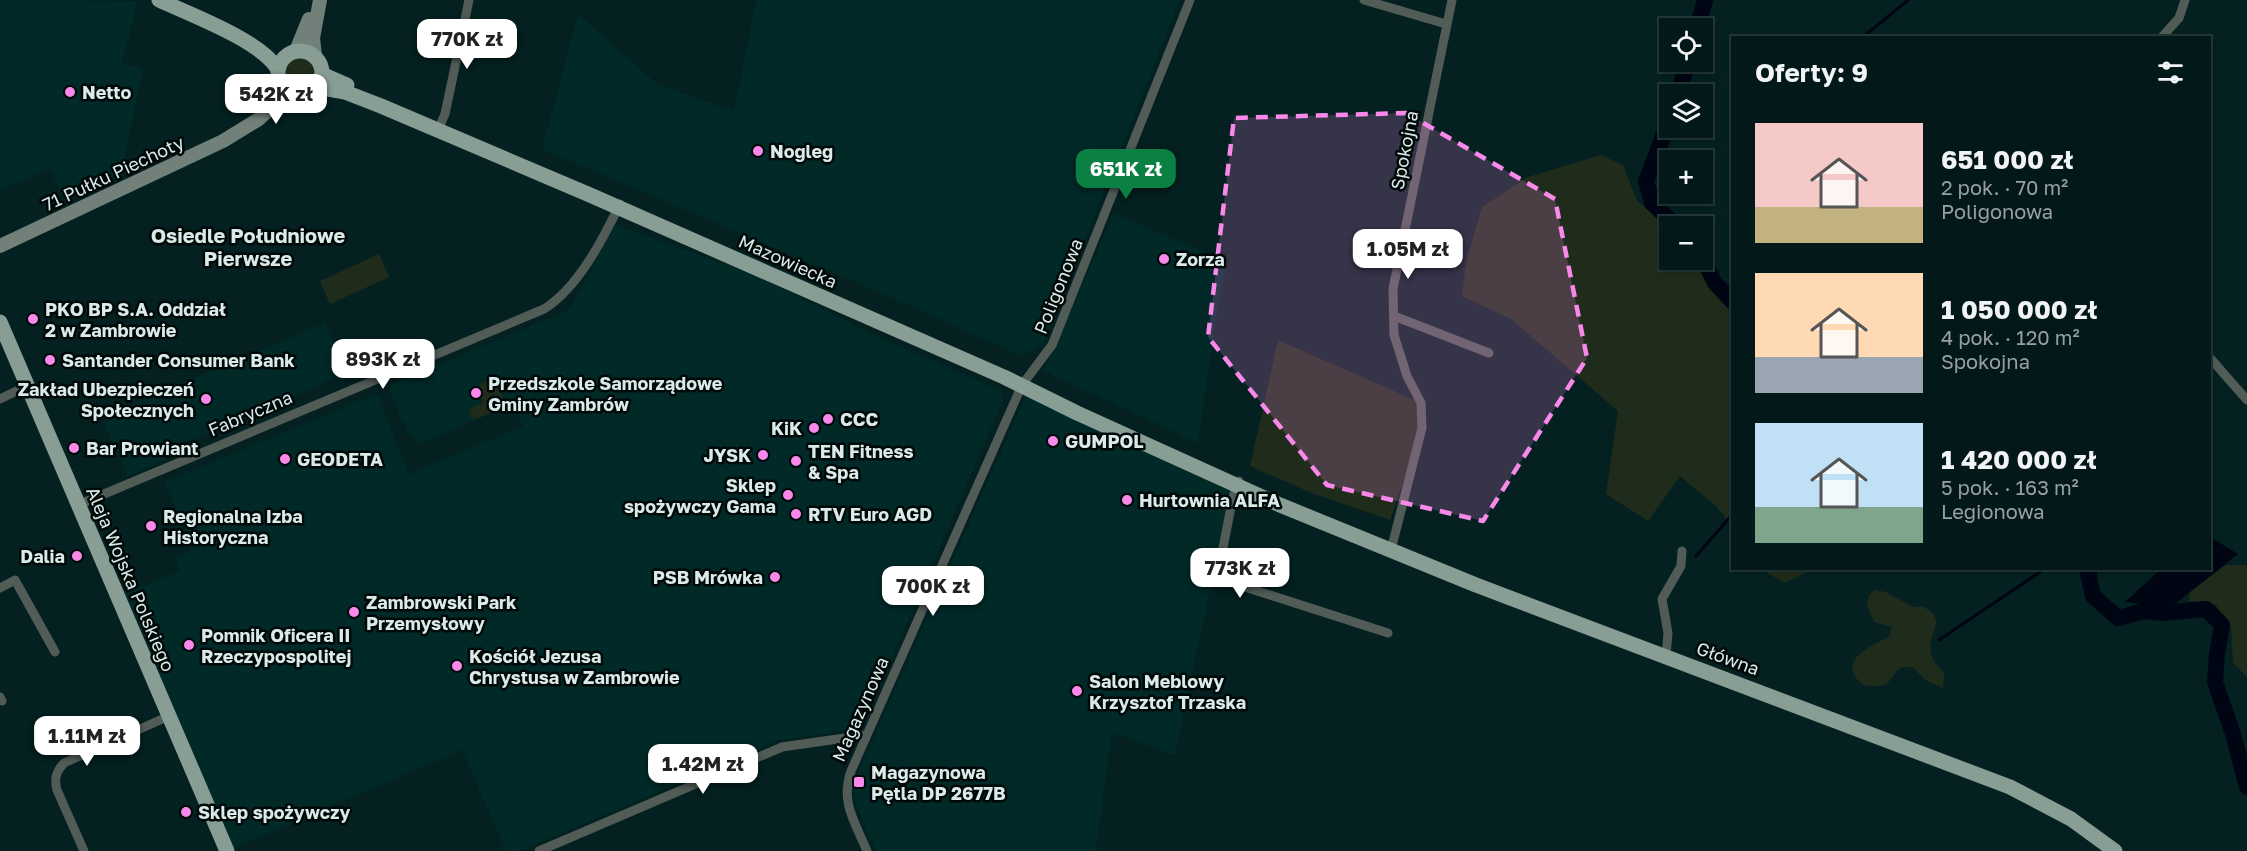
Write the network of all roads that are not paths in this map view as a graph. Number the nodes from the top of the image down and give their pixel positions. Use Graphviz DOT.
graph roads {
  1 [pos="159,0"];
  2 [pos="175,0"];
  3 [pos="318,0"];
  4 [pos="469,0"];
  5 [pos="1190,0"];
  6 [pos="1364,0"];
  7 [pos="1452,0"];
  8 [pos="2185,0"];
  9 [pos="1446,24"];
  10 [pos="2163,36"];
  11 [pos="291,53"];
  12 [pos="315,56"];
  13 [pos="282,81"];
  14 [pos="320,81"];
  15 [pos="440,127"];
  16 [pos="620,204"];
  17 [pos="0,246"];
  18 [pos="1394,316"];
  19 [pos="0,322"];
  20 [pos="1489,353"];
  21 [pos="2211,359"];
  22 [pos="1024,382"];
  23 [pos="27,386"];
  24 [pos="0,399"];
  25 [pos="2247,400"];
  26 [pos="1238,483"];
  27 [pos="78,505"];
  28 [pos="1391,550"];
  29 [pos="1682,551"];
  30 [pos="0,588"];
  31 [pos="1388,633"];
  32 [pos="55,652"];
  33 [pos="1666,656"];
  34 [pos="169,716"];
  35 [pos="866,735"];
  36 [pos="84,851"];
  37 [pos="226,851"];
  38 [pos="539,851"];
  39 [pos="867,851"];
  40 [pos="2115,851"];
  1 -- 13 [label="main road"];
  2 -- 11 [label="main road"];
  3 -- 11 [label="street"];
  3 -- 12 [label="street"];
  4 -- 15 [label="street"];
  5 -- 22 [label="street, Poligonowa"];
  6 -- 9 [label="street"];
  7 -- 9 [label="street, Spokojna"];
  8 -- 10 [label="street"];
  9 -- 18 [label="street, Spokojna"];
  11 -- 12 [label="main road"];
  11 -- 13 [label="main road"];
  12 -- 14 [label="main road"];
  13 -- 14 [label="main road"];
  13 -- 17 [label="street, 71 Pułku Piechoty"];
  14 -- 15 [label="main road, Mazowiecka"];
  15 -- 16 [label="main road, Mazowiecka"];
  16 -- 22 [label="main road, Mazowiecka"];
  16 -- 27 [label="street, Fabryczna"];
  18 -- 20 [label="street"];
  18 -- 28 [label="street, Spokojna"];
  19 -- 23 [label="main road, Aleja Wojska Polskiego"];
  21 -- 25 [label="street"];
  22 -- 26 [label="main road, Mazowiecka"];
  22 -- 35 [label="street, Magazynowa"];
  23 -- 24 [label="street"];
  23 -- 27 [label="main road, Aleja Wojska Polskiego"];
  26 -- 28 [label="main road, Główna"];
  26 -- 31 [label="street"];
  27 -- 34 [label="main road, Aleja Wojska Polskiego"];
  28 -- 33 [label="main road, Główna"];
  29 -- 33 [label="street"];
  30 -- 32 [label="street"];
  33 -- 40 [label="main road, Główna"];
  34 -- 36 [label="street"];
  34 -- 37 [label="main road, Aleja Wojska Polskiego"];
  35 -- 38 [label="street"];
  35 -- 39 [label="street, Magazynowa"];
}
